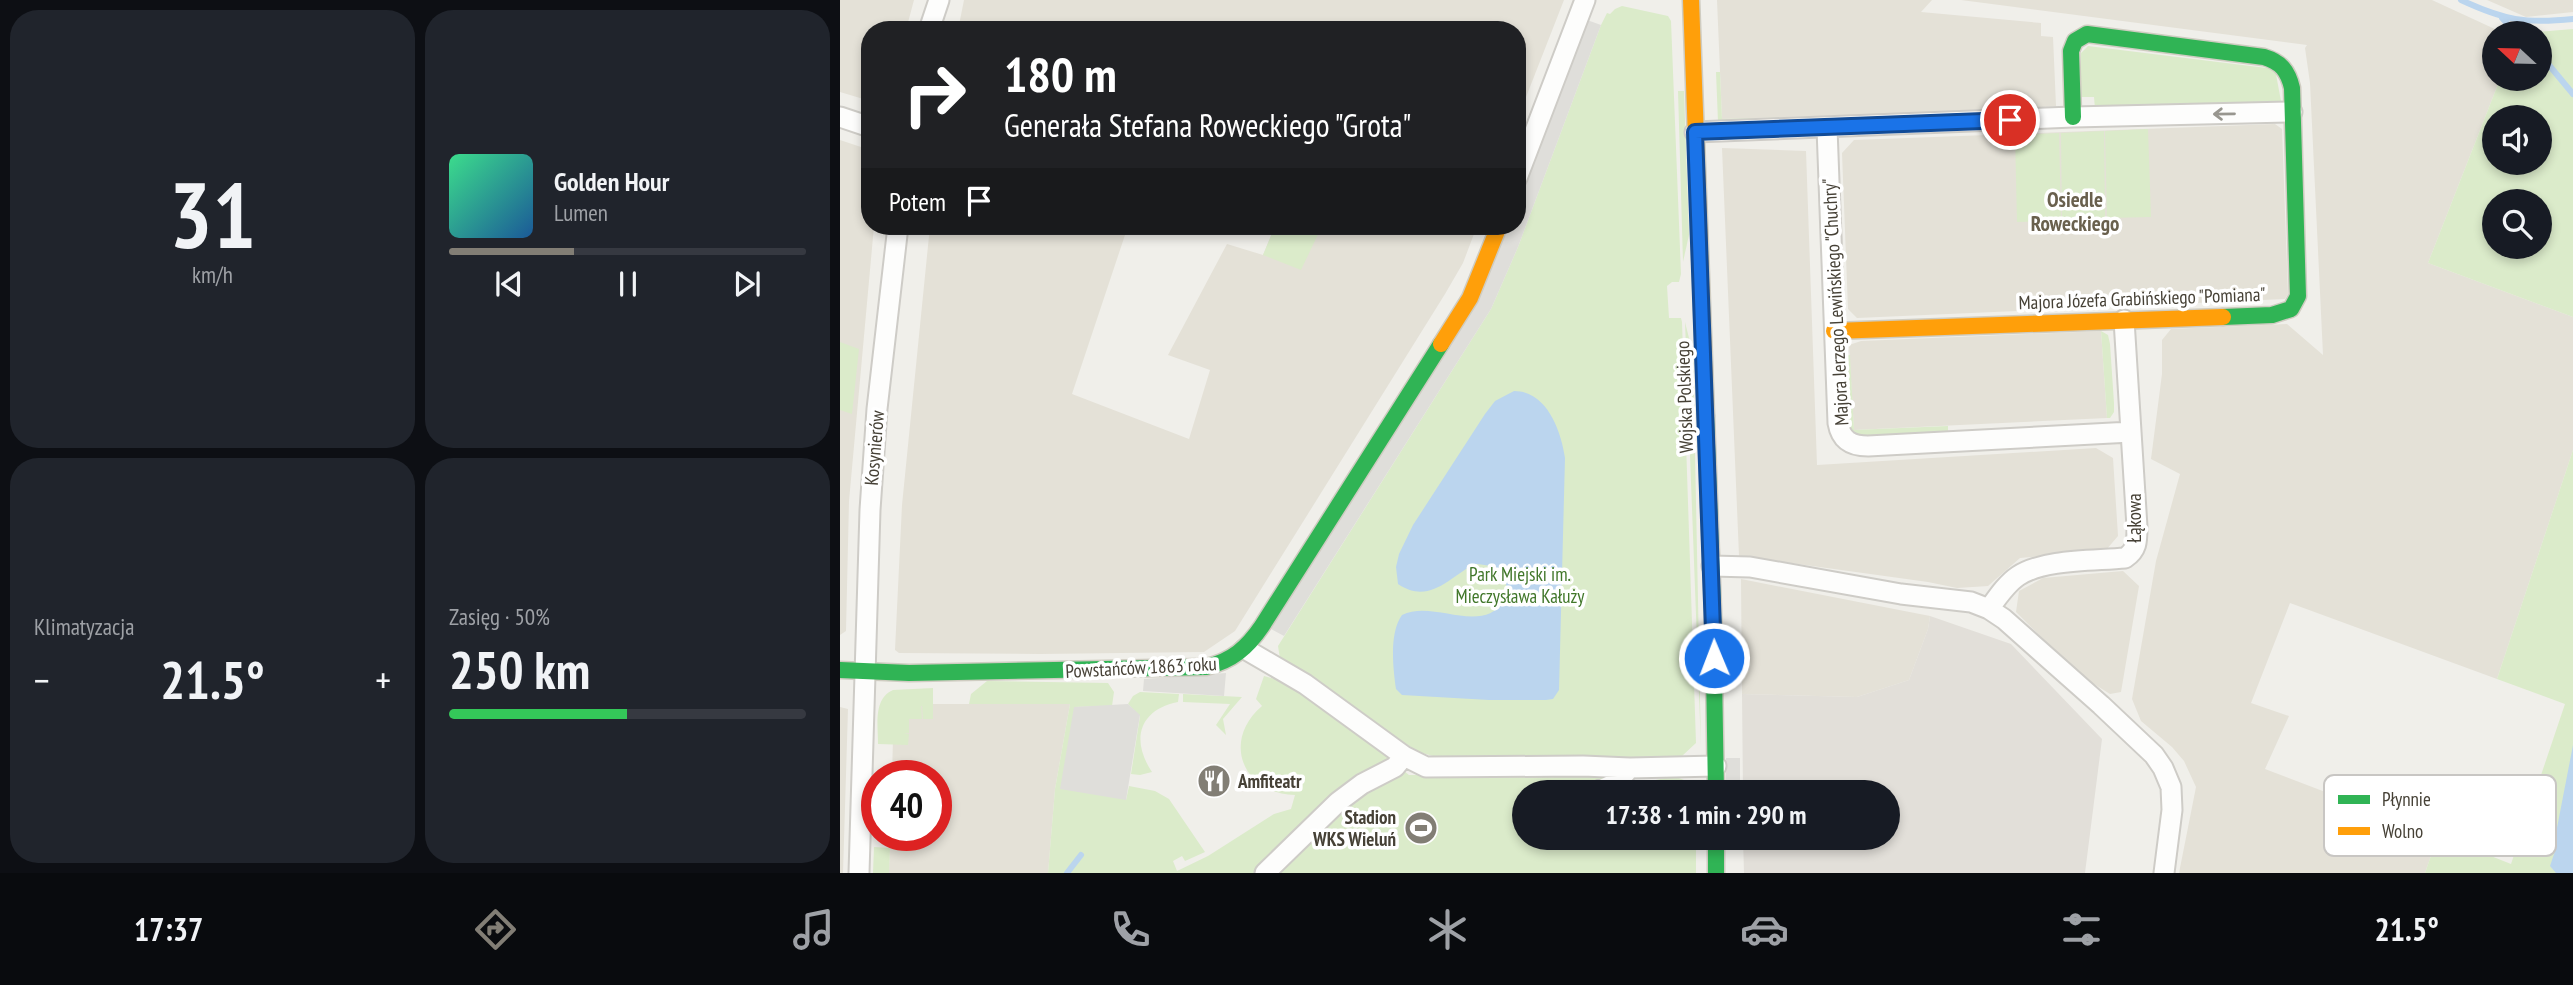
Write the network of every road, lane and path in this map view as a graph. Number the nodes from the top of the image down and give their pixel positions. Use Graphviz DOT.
graph roads {
  1 [pos="939,0"];
  2 [pos="1585,0"];
  3 [pos="1691,0"];
  4 [pos="932,21"];
  5 [pos="2292,112"];
  6 [pos="840,117"];
  7 [pos="2073,117"];
  8 [pos="861,124"];
  9 [pos="1827,128"];
  10 [pos="1695,132"];
  11 [pos="1526,154"];
  12 [pos="897,235"];
  13 [pos="1495,235"];
  14 [pos="2124,320"];
  15 [pos="1834,331"];
  16 [pos="2131,432"];
  17 [pos="1712,566"];
  18 [pos="1989,609"];
  19 [pos="1245,649"];
  20 [pos="840,670"];
  21 [pos="864,672"];
  22 [pos="1404,756"];
  23 [pos="1716,766"];
  24 [pos="1630,768"];
  25 [pos="1619,780"];
  26 [pos="1716,780"];
  27 [pos="1716,850"];
  28 [pos="859,873"];
  29 [pos="1265,873"];
  30 [pos="1716,873"];
  31 [pos="2164,873"];
  1 -- 4 [label="street"];
  2 -- 11 [label="street"];
  3 -- 10 [label="street, Wojska Polskiego"];
  5 -- 7 [label="street, one-way"];
  5 -- 7 [label="street"];
  5 -- 14 [label="street, Majora Józefa Grabińskiego \"Pomiana\""];
  6 -- 8 [label="street"];
  7 -- 9 [label="street"];
  9 -- 10 [label="street"];
  9 -- 15 [label="street, Majora Jerzego Lewińskiego \"Chuchry\""];
  10 -- 17 [label="street, Wojska Polskiego"];
  12 -- 21 [label="street, Kosynierów"];
  13 -- 19 [label="street, Powstańców 1863 roku"];
  14 -- 15 [label="street, Majora Józefa Grabińskiego \"Pomiana\""];
  14 -- 16 [label="street, Łąkowa"];
  15 -- 16 [label="street, Majora Jerzego Lewińskiego \"Chuchry\""];
  16 -- 18 [label="street, Łąkowa"];
  17 -- 18 [label="street"];
  17 -- 23 [label="street, Wojska Polskiego"];
  18 -- 31 [label="street"];
  19 -- 21 [label="street, Powstańców 1863 roku"];
  19 -- 22 [label="street"];
  20 -- 21 [label="street, Powstańców 1863 roku"];
  21 -- 28 [label="street"];
  22 -- 24 [label="street"];
  22 -- 29 [label="street"];
  23 -- 24 [label="street"];
  23 -- 26 [label="street, Wojska Polskiego"];
  24 -- 25 [label="street"];
  27 -- 30 [label="street"];
}
